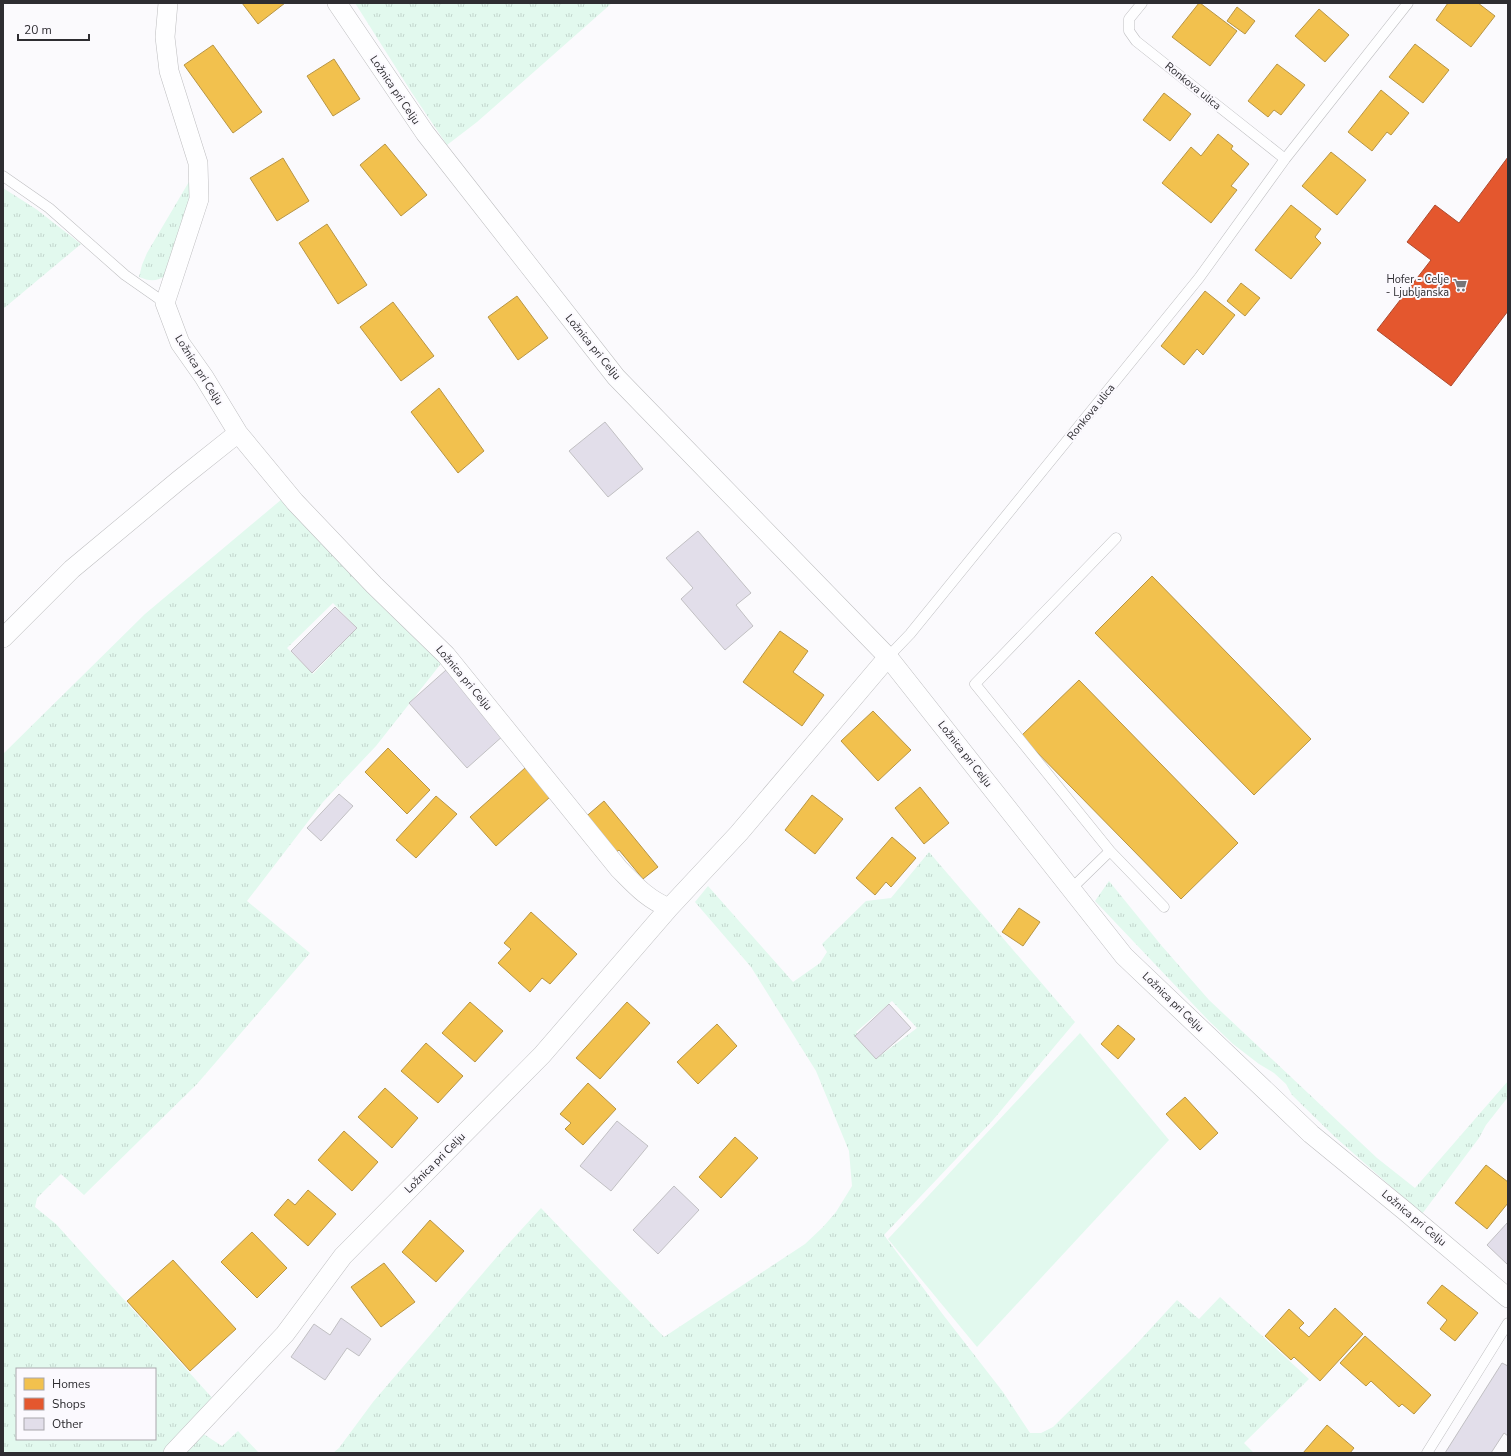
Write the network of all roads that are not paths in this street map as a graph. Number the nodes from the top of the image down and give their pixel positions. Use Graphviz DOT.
graph roads {
  1 [pos="168,3"];
  2 [pos="336,3"];
  3 [pos="1142,3"];
  4 [pos="1408,3"];
  5 [pos="1285,159"];
  6 [pos="3,176"];
  7 [pos="165,303"];
  8 [pos="238,433"];
  9 [pos="1116,538"];
  10 [pos="3,638"];
  11 [pos="888,657"];
  12 [pos="1110,851"];
  13 [pos="1071,889"];
  14 [pos="669,908"];
  15 [pos="1164,908"];
  16 [pos="1508,1298"];
  17 [pos="1508,1323"];
  18 [pos="173,1453"];
  19 [pos="1427,1453"];
  1 -- 7 [label="street"];
  2 -- 11 [label="street, Ložnica pri Celju"];
  3 -- 5 [label="lane, Ronkova ulica"];
  4 -- 5 [label="lane, Ronkova ulica"];
  5 -- 11 [label="lane, Ronkova ulica"];
  6 -- 7 [label="lane"];
  7 -- 8 [label="street, Ložnica pri Celju"];
  8 -- 10 [label="street"];
  8 -- 14 [label="street, Ložnica pri Celju"];
  9 -- 12 [label="lane"];
  11 -- 13 [label="street, Ložnica pri Celju"];
  11 -- 14 [label="street, Ložnica pri Celju"];
  12 -- 13 [label="lane"];
  12 -- 15 [label="lane"];
  13 -- 16 [label="street, Ložnica pri Celju"];
  14 -- 18 [label="street, Ložnica pri Celju"];
  17 -- 19 [label="lane"];
}
